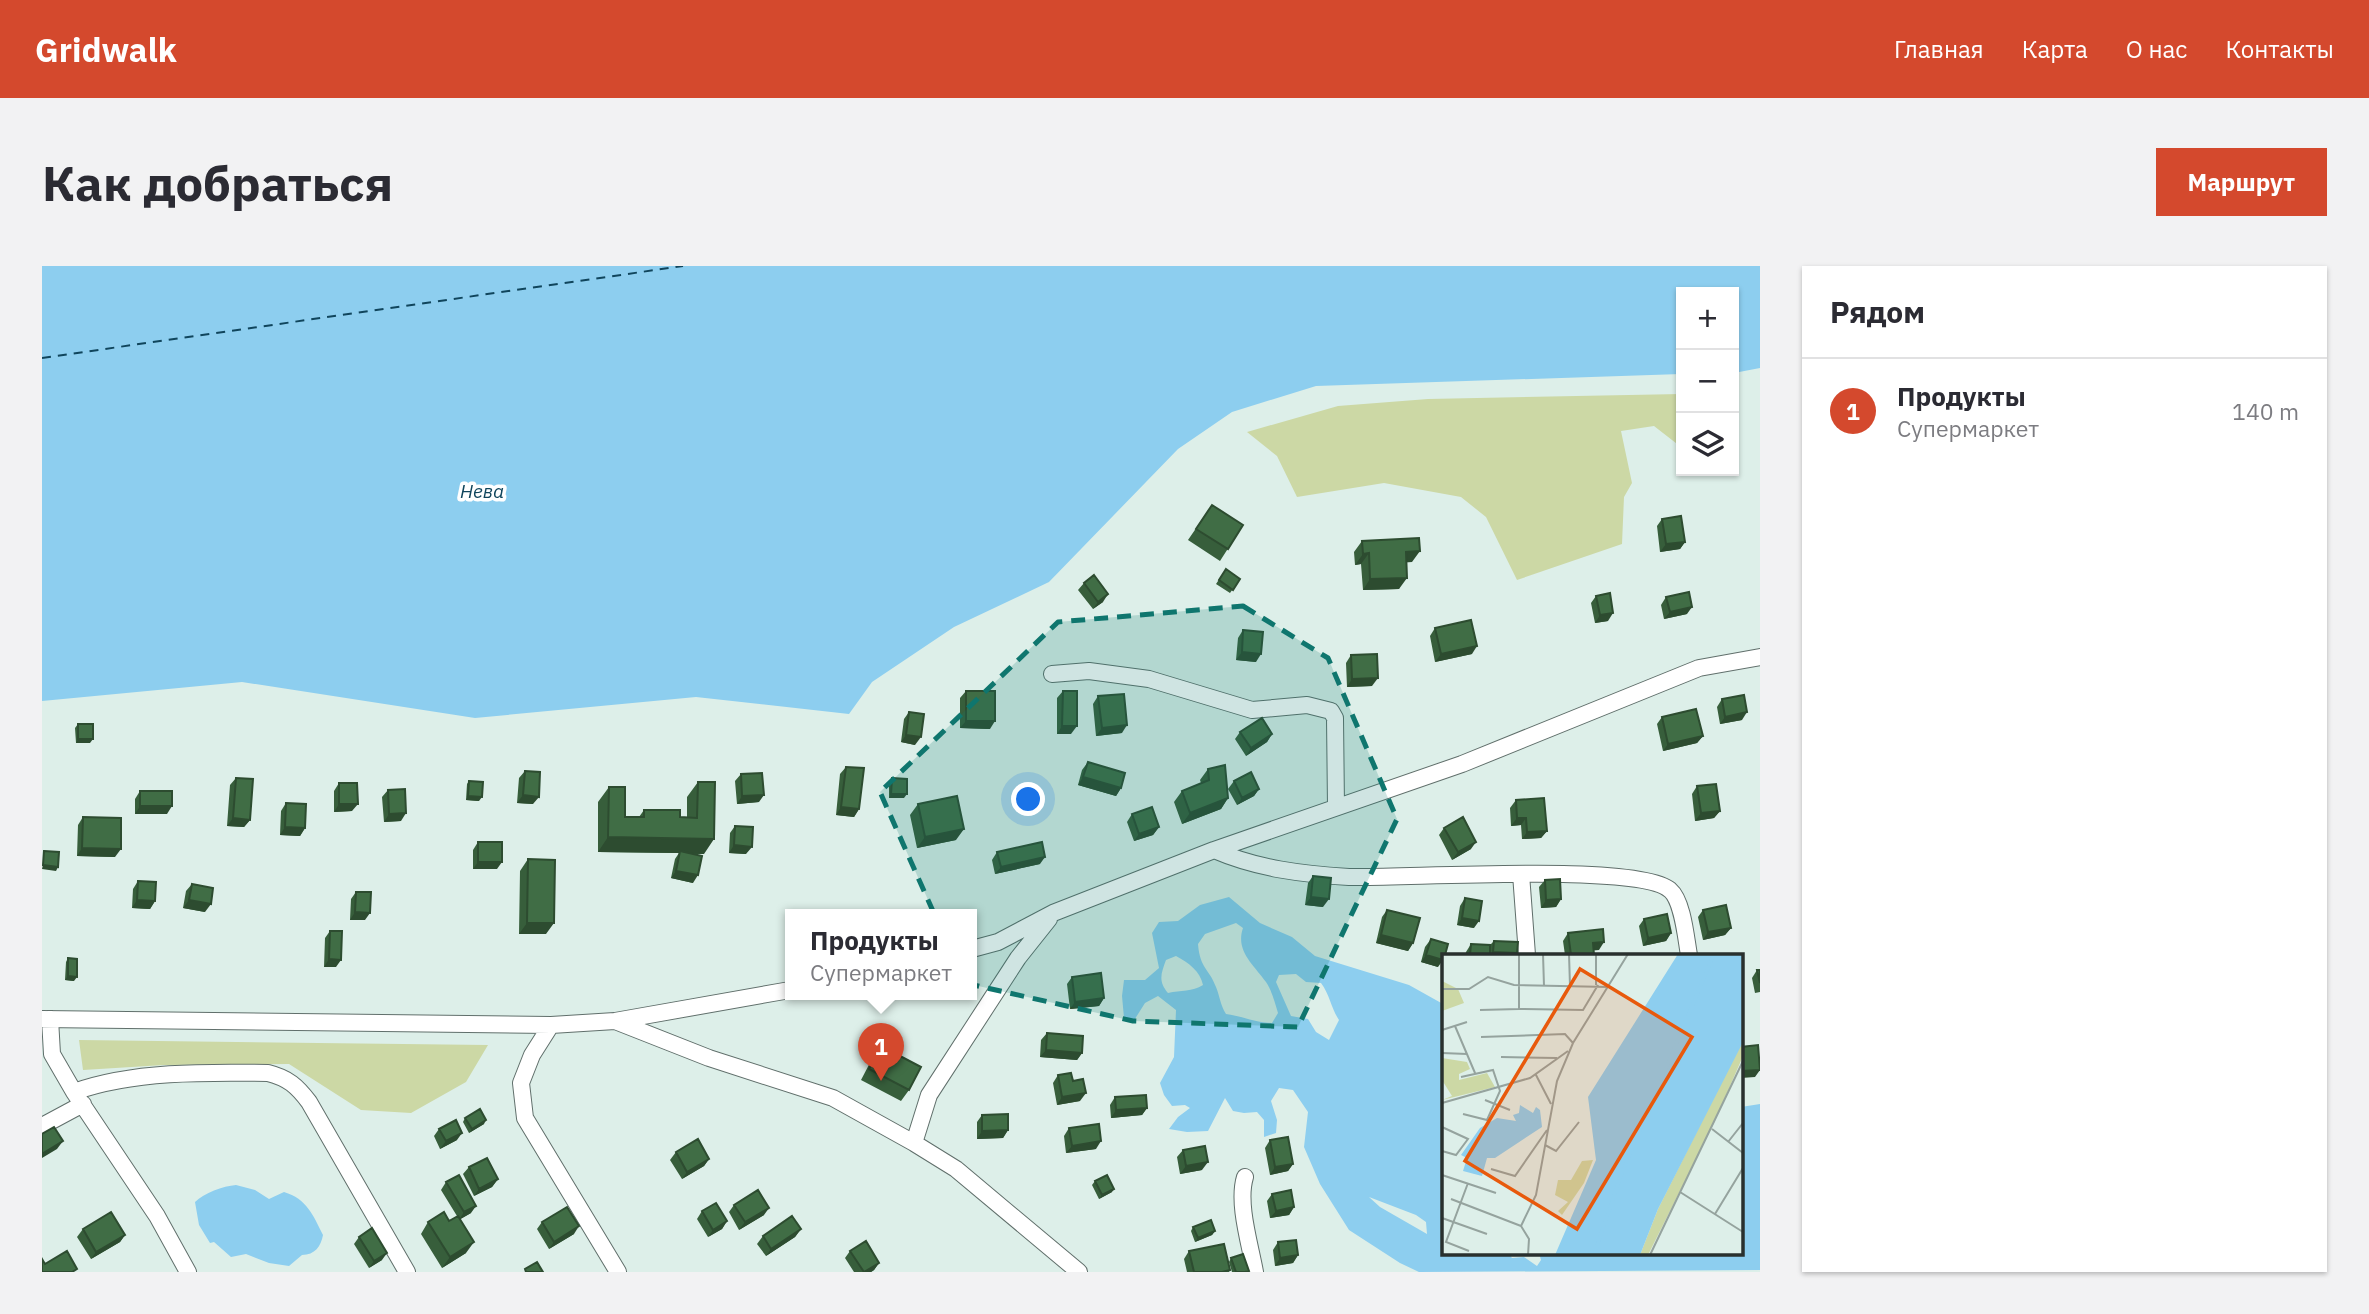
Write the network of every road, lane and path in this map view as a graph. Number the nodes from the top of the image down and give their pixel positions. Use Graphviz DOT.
graph roads {
  1 [pos="1760,657"];
  2 [pos="1052,674"];
  3 [pos="1336,807"];
  4 [pos="1214,850"];
  5 [pos="1521,874"];
  6 [pos="1053,914"];
  7 [pos="977,948"];
  8 [pos="1527,954"];
  9 [pos="1689,954"];
  10 [pos="785,991"];
  11 [pos="46,1019"];
  12 [pos="615,1021"];
  13 [pos="551,1024"];
  14 [pos="78,1098"];
  15 [pos="42,1126"];
  16 [pos="914,1143"];
  17 [pos="1245,1177"];
  18 [pos="188,1272"];
  19 [pos="407,1272"];
  20 [pos="618,1272"];
  21 [pos="1079,1272"];
  22 [pos="1255,1272"];
  1 -- 3 [label="street"];
  2 -- 3 [label="street"];
  3 -- 4 [label="street"];
  4 -- 5 [label="street"];
  4 -- 6 [label="street"];
  5 -- 8 [label="street"];
  5 -- 9 [label="street"];
  6 -- 7 [label="street"];
  6 -- 16 [label="street"];
  10 -- 12 [label="street"];
  11 -- 13 [label="street"];
  11 -- 14 [label="street"];
  12 -- 13 [label="street"];
  12 -- 16 [label="street"];
  13 -- 20 [label="street"];
  14 -- 15 [label="street"];
  14 -- 18 [label="street"];
  14 -- 19 [label="street"];
  16 -- 21 [label="street"];
  17 -- 22 [label="street"];
}
